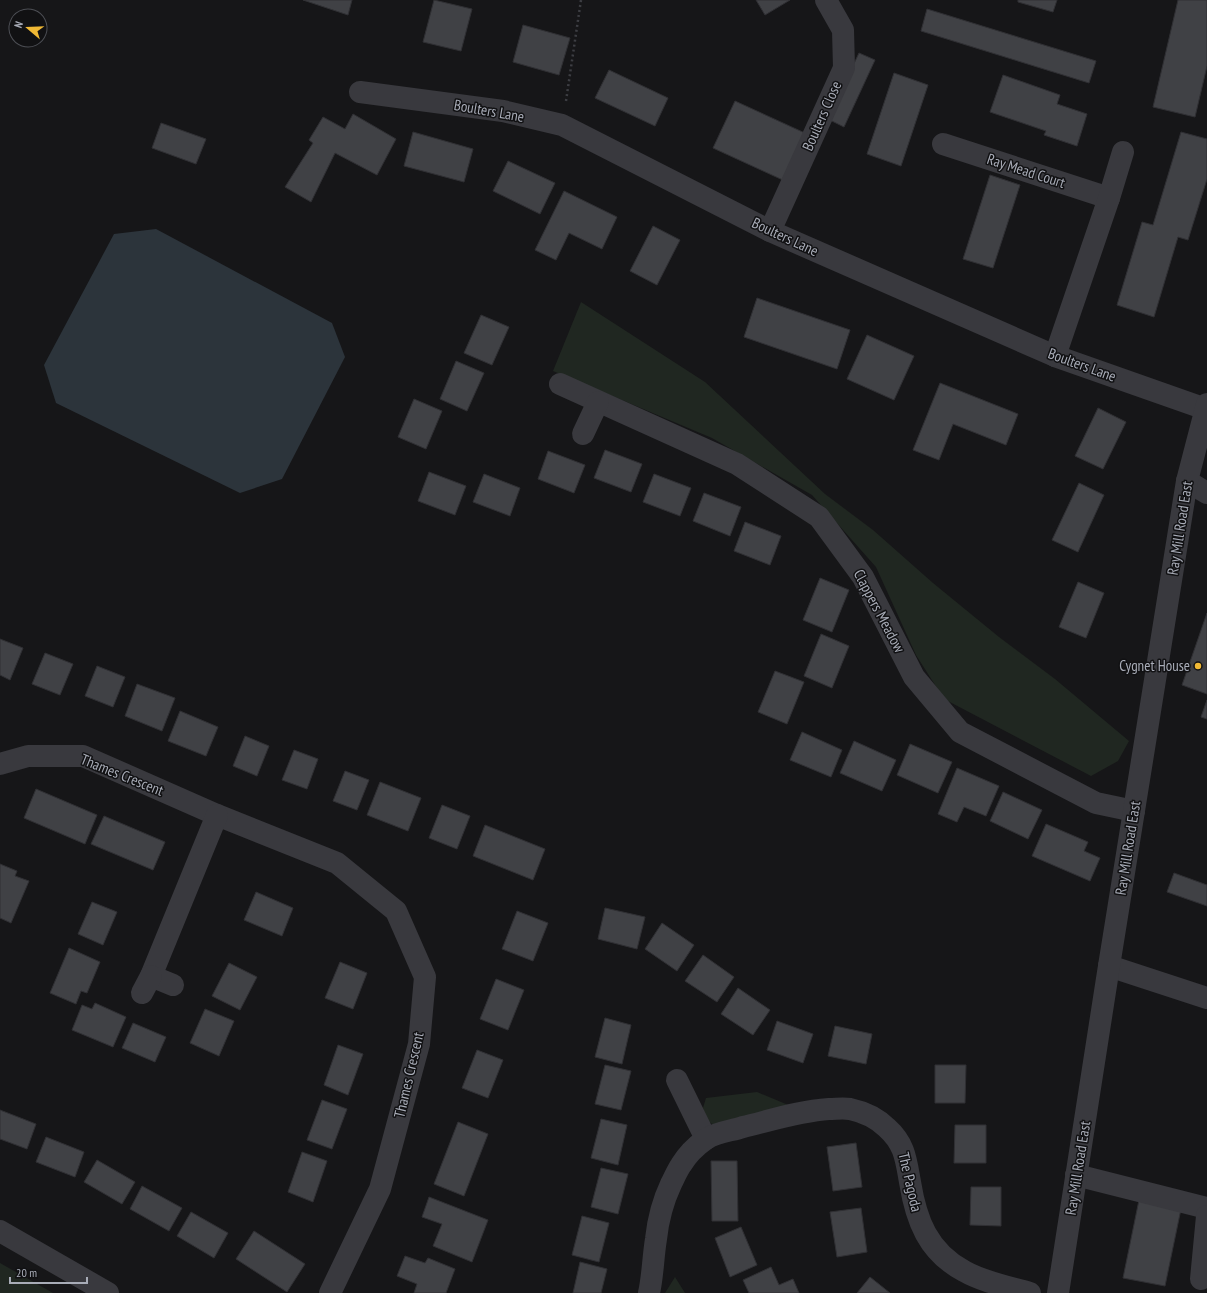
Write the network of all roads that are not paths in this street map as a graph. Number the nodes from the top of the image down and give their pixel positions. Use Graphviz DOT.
graph roads {
  1 [pos="826,0"];
  2 [pos="360,92"];
  3 [pos="943,144"];
  4 [pos="1123,152"];
  5 [pos="1109,198"];
  6 [pos="770,231"];
  7 [pos="1055,356"];
  8 [pos="560,384"];
  9 [pos="598,402"];
  10 [pos="1206,407"];
  11 [pos="583,434"];
  12 [pos="1187,481"];
  13 [pos="1207,493"];
  14 [pos="0,764"];
  15 [pos="1134,811"];
  16 [pos="217,816"];
  17 [pos="1109,966"];
  18 [pos="173,985"];
  19 [pos="1207,998"];
  20 [pos="677,1080"];
  21 [pos="706,1139"];
  22 [pos="1076,1175"];
  23 [pos="1207,1208"];
  24 [pos="1207,1216"];
  25 [pos="0,1231"];
  26 [pos="1201,1279"];
  27 [pos="108,1293"];
  28 [pos="330,1293"];
  29 [pos="649,1293"];
  30 [pos="1030,1293"];
  31 [pos="1058,1293"];
  1 -- 6 [label="street, Boulters Close"];
  2 -- 6 [label="street, Boulters Lane"];
  3 -- 5 [label="street, Ray Mead Court"];
  4 -- 5 [label="street"];
  5 -- 7 [label="street"];
  6 -- 7 [label="street, Boulters Lane"];
  7 -- 10 [label="street, Boulters Lane"];
  8 -- 9 [label="street, Clappers Meadow"];
  9 -- 11 [label="street"];
  9 -- 15 [label="street, Clappers Meadow"];
  10 -- 12 [label="street, Ray Mill Road East"];
  12 -- 13 [label="street"];
  12 -- 15 [label="street, Ray Mill Road East"];
  14 -- 16 [label="street, Thames Crescent"];
  15 -- 17 [label="street, Ray Mill Road East"];
  16 -- 18 [label="street"];
  16 -- 28 [label="street, Thames Crescent"];
  17 -- 19 [label="street"];
  17 -- 22 [label="street, Ray Mill Road East"];
  20 -- 21 [label="street"];
  21 -- 29 [label="street, The Pagoda"];
  21 -- 30 [label="street, The Pagoda"];
  22 -- 23 [label="street"];
  22 -- 31 [label="street, Ray Mill Road East"];
  24 -- 26 [label="street"];
  25 -- 27 [label="street"];
}
